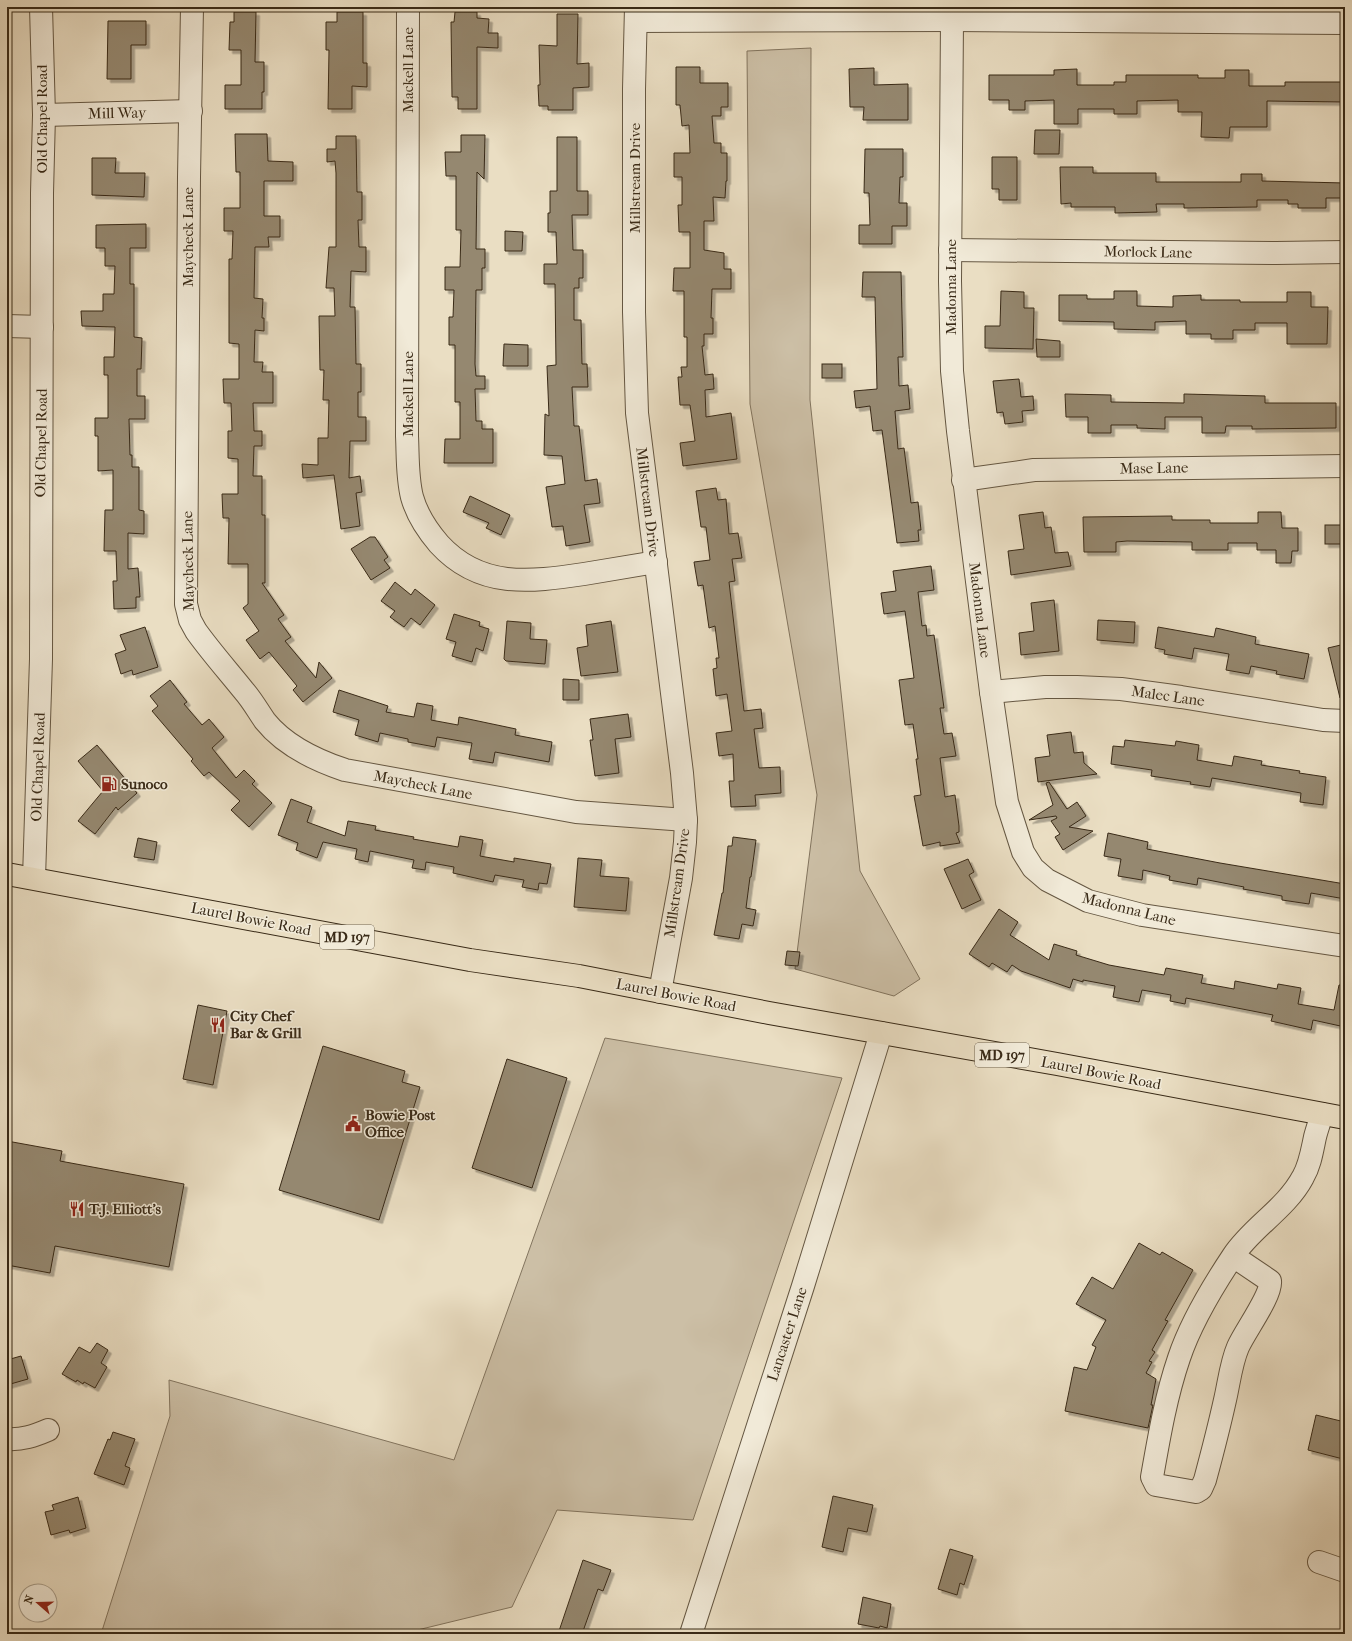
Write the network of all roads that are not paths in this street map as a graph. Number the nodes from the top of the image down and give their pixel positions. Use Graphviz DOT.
graph roads {
  1 [pos="41,7"];
  2 [pos="192,7"];
  3 [pos="408,7"];
  4 [pos="636,14"];
  5 [pos="952,20"];
  6 [pos="1345,24"];
  7 [pos="191,111"];
  8 [pos="44,115"];
  9 [pos="950,250"];
  10 [pos="1345,252"];
  11 [pos="7,326"];
  12 [pos="42,327"];
  13 [pos="1345,466"];
  14 [pos="964,480"];
  15 [pos="656,562"];
  16 [pos="991,692"];
  17 [pos="1345,721"];
  18 [pos="686,820"];
  19 [pos="7,874"];
  20 [pos="34,878"];
  21 [pos="1345,946"];
  22 [pos="660,992"];
  23 [pos="881,1033"];
  24 [pos="1322,1114"];
  25 [pos="1345,1118"];
  26 [pos="1233,1256"];
  27 [pos="48,1430"];
  28 [pos="7,1440"];
  29 [pos="1319,1562"];
  30 [pos="1345,1571"];
  31 [pos="691,1634"];
  1 -- 8 [label="street, Old Chapel Road"];
  2 -- 7 [label="street, Maycheck Lane"];
  3 -- 15 [label="street, Mackell Lane"];
  4 -- 5 [label="street"];
  4 -- 15 [label="street, Millstream Drive"];
  5 -- 6 [label="street"];
  5 -- 9 [label="street, Madonna Lane"];
  7 -- 8 [label="street, Mill Way"];
  7 -- 18 [label="street, Maycheck Lane"];
  8 -- 12 [label="street, Old Chapel Road"];
  9 -- 10 [label="street, Morlock Lane"];
  9 -- 14 [label="street, Madonna Lane"];
  11 -- 12 [label="street"];
  12 -- 20 [label="street, Old Chapel Road"];
  13 -- 14 [label="street, Mase Lane"];
  14 -- 16 [label="street, Madonna Lane"];
  15 -- 18 [label="street, Millstream Drive"];
  16 -- 17 [label="street, Malec Lane"];
  16 -- 21 [label="street, Madonna Lane"];
  18 -- 22 [label="street, Millstream Drive"];
  19 -- 20 [label="main road, Laurel Bowie Road / MD 197"];
  20 -- 22 [label="main road, Laurel Bowie Road / MD 197"];
  22 -- 23 [label="main road, Laurel Bowie Road / MD 197"];
  23 -- 24 [label="main road, Laurel Bowie Road / MD 197"];
  23 -- 31 [label="street, Lancaster Lane"];
  24 -- 25 [label="main road, Laurel Bowie Road / MD 197"];
  24 -- 26 [label="street"];
  26 -- 26 [label="street"];
  27 -- 28 [label="street"];
  29 -- 30 [label="street"];
}
